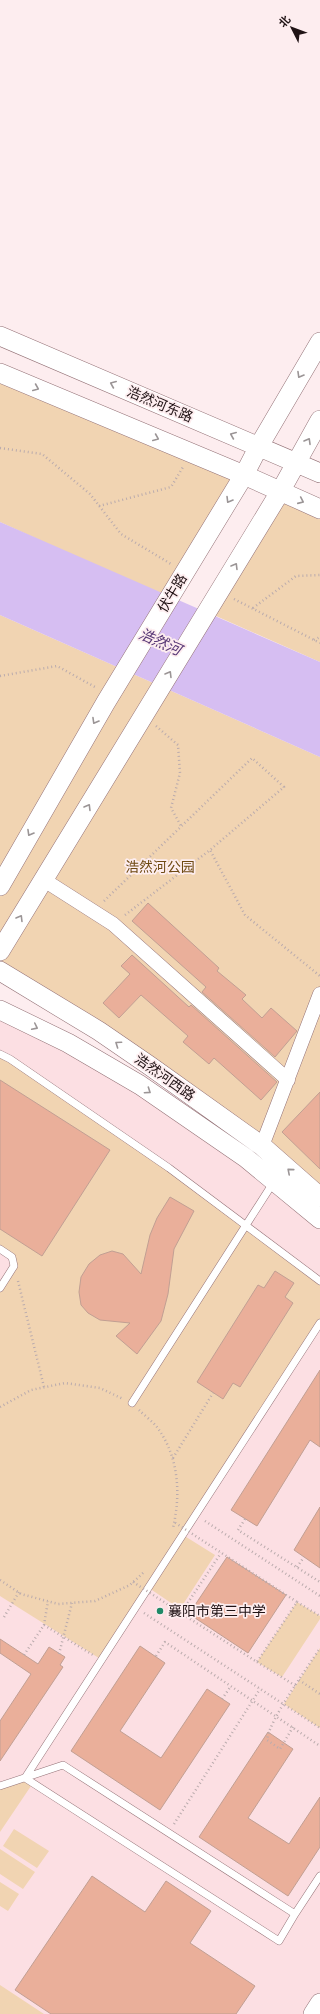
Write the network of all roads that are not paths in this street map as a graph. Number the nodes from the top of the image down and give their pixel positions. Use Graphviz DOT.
graph roads {
  1 [pos="0,336"];
  2 [pos="320,342"];
  3 [pos="0,373"];
  4 [pos="320,420"];
  5 [pos="259,446"];
  6 [pos="296,462"];
  7 [pos="320,473"];
  8 [pos="244,475"];
  9 [pos="280,492"];
  10 [pos="320,509"];
  11 [pos="44,880"];
  12 [pos="0,886"];
  13 [pos="0,951"];
  14 [pos="0,971"];
  15 [pos="320,994"];
  16 [pos="0,1010"];
  17 [pos="0,1054"];
  18 [pos="288,1080"];
  19 [pos="262,1146"];
  20 [pos="274,1181"];
  21 [pos="320,1196"];
  22 [pos="320,1219"];
  23 [pos="246,1224"];
  24 [pos="0,1249"];
  25 [pos="320,1281"];
  26 [pos="0,1288"];
  27 [pos="320,1323"];
  28 [pos="132,1403"];
  29 [pos="25,1778"];
  30 [pos="0,1786"];
  31 [pos="320,1876"];
  32 [pos="295,1914"];
  33 [pos="320,2003"];
  34 [pos="313,2014"];
  5 -- 1 [label="street, 浩然河东路, one-way"];
  2 -- 5 [label="street, 伏牛路, one-way"];
  3 -- 8 [label="street, one-way"];
  6 -- 4 [label="street, one-way"];
  5 -- 6 [label="street, 浩然河东路"];
  5 -- 8 [label="street, 伏牛路"];
  6 -- 7 [label="street, 浩然河东路"];
  6 -- 9 [label="street"];
  8 -- 9 [label="street"];
  8 -- 12 [label="street, 伏牛路, one-way"];
  9 -- 10 [label="street, one-way"];
  11 -- 9 [label="street, one-way"];
  13 -- 11 [label="street, one-way"];
  11 -- 18 [label="street"];
  19 -- 14 [label="street, 浩然河西路, one-way"];
  15 -- 18 [label="street"];
  16 -- 20 [label="street, 浩然河西路, one-way"];
  17 -- 23 [label="lane"];
  18 -- 19 [label="street"];
  21 -- 19 [label="street, 浩然河西路, one-way"];
  20 -- 22 [label="street, 浩然河西路"];
  20 -- 23 [label="lane"];
  23 -- 25 [label="lane"];
  23 -- 28 [label="lane"];
  24 -- 26 [label="lane"];
  27 -- 29 [label="lane"];
  29 -- 30 [label="lane"];
  29 -- 32 [label="lane"];
  29 -- 32 [label="lane"];
  31 -- 32 [label="lane"];
  33 -- 34 [label="street"];
}
